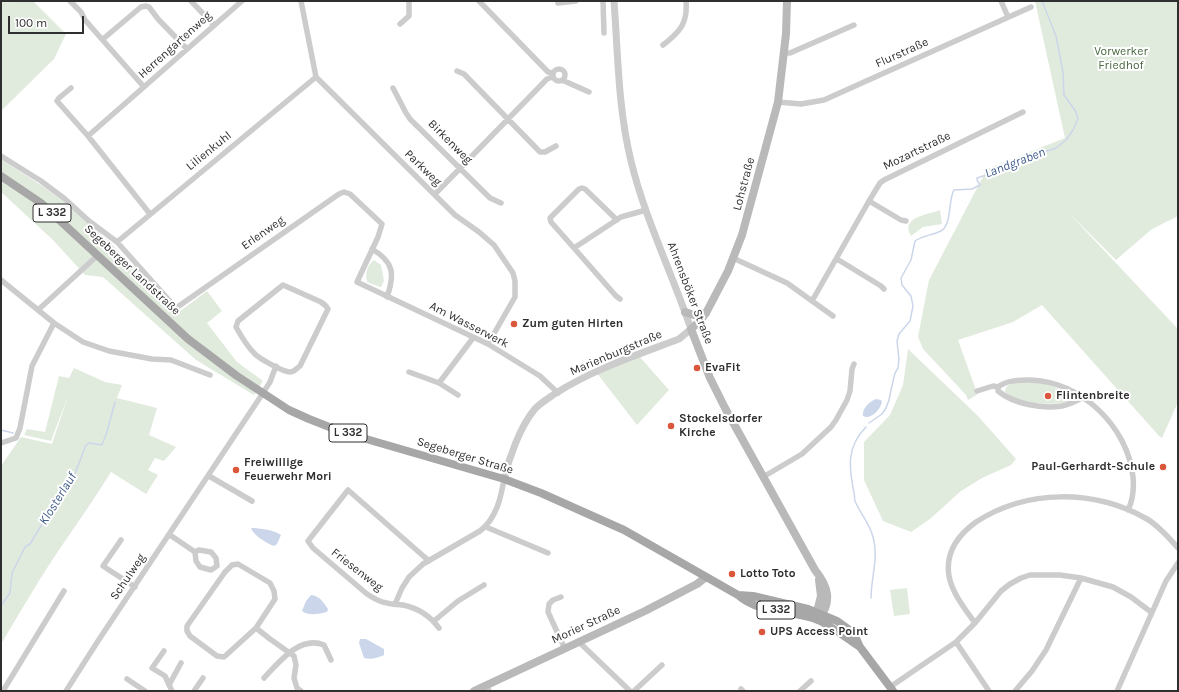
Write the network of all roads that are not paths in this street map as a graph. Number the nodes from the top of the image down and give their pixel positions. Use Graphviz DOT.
graph roads {
  1 [pos="70,1"];
  2 [pos="191,1"];
  3 [pos="242,1"];
  4 [pos="301,1"];
  5 [pos="409,1"];
  6 [pos="479,1"];
  7 [pos="558,1"];
  8 [pos="576,1"];
  9 [pos="603,1"];
  10 [pos="614,1"];
  11 [pos="686,1"];
  12 [pos="787,1"];
  13 [pos="1001,1"];
  14 [pos="1031,7"];
  15 [pos="1008,17"];
  16 [pos="400,24"];
  17 [pos="214,25"];
  18 [pos="854,25"];
  19 [pos="604,33"];
  20 [pos="103,39"];
  21 [pos="663,45"];
  22 [pos="187,50"];
  23 [pos="784,54"];
  24 [pos="457,71"];
  25 [pos="553,75"];
  26 [pos="316,77"];
  27 [pos="562,80"];
  28 [pos="144,87"];
  29 [pos="71,88"];
  30 [pos="393,88"];
  31 [pos="589,92"];
  32 [pos="778,102"];
  33 [pos="1023,112"];
  34 [pos="509,119"];
  35 [pos="88,136"];
  36 [pos="556,146"];
  37 [pos="1,156"];
  38 [pos="460,168"];
  39 [pos="1,176"];
  40 [pos="435,194"];
  41 [pos="869,201"];
  42 [pos="501,203"];
  43 [pos="646,210"];
  44 [pos="150,214"];
  45 [pos="617,220"];
  46 [pos="906,221"];
  47 [pos="117,242"];
  48 [pos="574,248"];
  49 [pos="372,249"];
  50 [pos="98,255"];
  51 [pos="733,258"];
  52 [pos="837,259"];
  53 [pos="1,280"];
  54 [pos="357,282"];
  55 [pos="884,289"];
  56 [pos="387,297"];
  57 [pos="620,299"];
  58 [pos="812,301"];
  59 [pos="38,310"];
  60 [pos="685,312"];
  61 [pos="706,313"];
  62 [pos="833,316"];
  63 [pos="54,323"];
  64 [pos="691,329"];
  65 [pos="473,338"];
  66 [pos="188,340"];
  67 [pos="488,344"];
  68 [pos="854,364"];
  69 [pos="276,366"];
  70 [pos="409,372"];
  71 [pos="210,375"];
  72 [pos="439,383"];
  73 [pos="998,387"];
  74 [pos="977,391"];
  75 [pos="558,393"];
  76 [pos="263,394"];
  77 [pos="458,395"];
  78 [pos="1082,398"];
  79 [pos="1,443"];
  80 [pos="209,476"];
  81 [pos="763,477"];
  82 [pos="504,479"];
  83 [pos="252,501"];
  84 [pos="1128,510"];
  85 [pos="486,527"];
  86 [pos="170,535"];
  87 [pos="121,540"];
  88 [pos="1178,548"];
  89 [pos="195,552"];
  90 [pos="548,554"];
  91 [pos="429,561"];
  92 [pos="1178,564"];
  93 [pos="217,566"];
  94 [pos="225,572"];
  95 [pos="706,577"];
  96 [pos="1081,578"];
  97 [pos="484,585"];
  98 [pos="135,587"];
  99 [pos="64,591"];
  100 [pos="560,597"];
  101 [pos="395,604"];
  102 [pos="1152,612"];
  103 [pos="819,615"];
  104 [pos="434,621"];
  105 [pos="975,623"];
  106 [pos="256,628"];
  107 [pos="439,628"];
  108 [pos="579,642"];
  109 [pos="956,642"];
  110 [pos="565,649"];
  111 [pos="164,651"];
  112 [pos="290,652"];
  113 [pos="331,660"];
  114 [pos="181,663"];
  115 [pos="662,665"];
  116 [pos="126,678"];
  117 [pos="203,678"];
  118 [pos="264,678"];
  119 [pos="811,681"];
  120 [pos="169,684"];
  121 [pos="488,688"];
  122 [pos="892,689"];
  123 [pos="3,691"];
  124 [pos="66,691"];
  125 [pos="145,691"];
  126 [pos="172,691"];
  127 [pos="194,691"];
  128 [pos="301,691"];
  129 [pos="474,691"];
  130 [pos="630,691"];
  131 [pos="634,691"];
  132 [pos="800,691"];
  133 [pos="989,691"];
  134 [pos="1015,691"];
  135 [pos="1117,691"];
  1 -- 20 [label="street"];
  2 -- 17 [label="street"];
  3 -- 17 [label="street, Herrengartenweg"];
  4 -- 26 [label="street"];
  5 -- 16 [label="street"];
  6 -- 25 [label="street"];
  7 -- 8 [label="street"];
  9 -- 19 [label="street"];
  10 -- 43 [label="street, Ahrensböker Straße"];
  11 -- 21 [label="street"];
  12 -- 23 [label="main road, Lohstraße"];
  13 -- 15 [label="street"];
  14 -- 15 [label="street, Flurstraße"];
  15 -- 32 [label="street, Flurstraße"];
  17 -- 22 [label="street, Herrengartenweg"];
  18 -- 23 [label="street"];
  20 -- 22 [label="street"];
  20 -- 28 [label="street"];
  22 -- 28 [label="street, Herrengartenweg"];
  23 -- 32 [label="main road, Lohstraße"];
  24 -- 34 [label="street"];
  25 -- 27 [label="street"];
  25 -- 27 [label="street"];
  25 -- 34 [label="street"];
  26 -- 40 [label="street, Parkweg"];
  26 -- 44 [label="street, Lilienkuhl"];
  27 -- 31 [label="street"];
  28 -- 35 [label="street, Herrengartenweg"];
  29 -- 35 [label="street"];
  30 -- 38 [label="street, Birkenweg"];
  32 -- 51 [label="main road, Lohstraße"];
  33 -- 41 [label="street, Mozartstraße"];
  34 -- 36 [label="street"];
  34 -- 38 [label="street"];
  35 -- 44 [label="street"];
  37 -- 47 [label="street"];
  38 -- 40 [label="street"];
  38 -- 42 [label="street, Birkenweg"];
  39 -- 50 [label="main road, Segeberger Landstraße / L 332"];
  40 -- 67 [label="street, Parkweg"];
  41 -- 46 [label="street"];
  41 -- 52 [label="street, Mozartstraße"];
  43 -- 45 [label="street"];
  43 -- 60 [label="street, Ahrensböker Straße"];
  44 -- 47 [label="street, Lilienkuhl"];
  45 -- 48 [label="street"];
  45 -- 48 [label="street"];
  47 -- 49 [label="street, Erlenweg"];
  48 -- 57 [label="street"];
  49 -- 54 [label="street, Erlenweg"];
  49 -- 56 [label="street"];
  50 -- 59 [label="street"];
  50 -- 66 [label="main road, Segeberger Landstraße / L 332"];
  51 -- 58 [label="street"];
  51 -- 61 [label="main road, Lohstraße"];
  52 -- 55 [label="street"];
  52 -- 58 [label="street, Mozartstraße"];
  53 -- 59 [label="street"];
  54 -- 56 [label="street, Am Wasserwerk"];
  56 -- 65 [label="street, Am Wasserwerk"];
  58 -- 62 [label="street"];
  59 -- 63 [label="street"];
  60 -- 61 [label="main road"];
  60 -- 64 [label="street, Ahrensböker Straße"];
  61 -- 64 [label="main road, Lohstraße"];
  63 -- 71 [label="street"];
  63 -- 79 [label="street"];
  64 -- 75 [label="street, Marienburgstraße"];
  64 -- 81 [label="main road, Ahrensböker Straße"];
  65 -- 67 [label="street, Am Wasserwerk"];
  65 -- 72 [label="street"];
  66 -- 76 [label="main road, Segeberger Straße / L 332"];
  67 -- 75 [label="street, Am Wasserwerk"];
  68 -- 81 [label="street"];
  69 -- 69 [label="street"];
  69 -- 76 [label="street, Schulweg"];
  70 -- 72 [label="street"];
  72 -- 77 [label="street"];
  73 -- 74 [label="street"];
  73 -- 78 [label="street"];
  73 -- 78 [label="street"];
  75 -- 82 [label="street, Marienburgstraße"];
  76 -- 80 [label="street, Schulweg"];
  76 -- 82 [label="main road, Segeberger Straße / L 332"];
  78 -- 84 [label="street"];
  80 -- 83 [label="street"];
  80 -- 86 [label="street, Schulweg"];
  81 -- 103 [label="main road, Ahrensböker Straße"];
  82 -- 85 [label="street"];
  82 -- 95 [label="main road, Segeberger Straße / L 332"];
  84 -- 88 [label="street"];
  84 -- 105 [label="street"];
  85 -- 90 [label="street"];
  85 -- 91 [label="street"];
  86 -- 89 [label="street"];
  86 -- 98 [label="street, Schulweg"];
  87 -- 98 [label="street"];
  89 -- 93 [label="street"];
  89 -- 93 [label="street"];
  91 -- 101 [label="street"];
  91 -- 101 [label="street, Friesenweg"];
  92 -- 102 [label="street"];
  93 -- 94 [label="street"];
  94 -- 106 [label="street"];
  94 -- 106 [label="street"];
  95 -- 103 [label="main road, Segeberger Straße / L 332"];
  95 -- 108 [label="main road, Morier Straße"];
  96 -- 102 [label="street"];
  96 -- 105 [label="street"];
  96 -- 134 [label="street"];
  97 -- 104 [label="street"];
  98 -- 124 [label="street, Schulweg"];
  99 -- 123 [label="street"];
  100 -- 110 [label="street"];
  101 -- 104 [label="street, Friesenweg"];
  102 -- 135 [label="street"];
  103 -- 122 [label="main road, Segeberger Straße / L 332"];
  104 -- 107 [label="street, Friesenweg"];
  105 -- 109 [label="street"];
  106 -- 112 [label="street"];
  108 -- 110 [label="main road, Morier Straße"];
  108 -- 130 [label="street"];
  109 -- 122 [label="street"];
  109 -- 133 [label="street"];
  110 -- 121 [label="main road, Morier Straße"];
  111 -- 120 [label="street"];
  112 -- 113 [label="street"];
  112 -- 118 [label="street"];
  112 -- 128 [label="street"];
  114 -- 120 [label="street"];
  115 -- 131 [label="street"];
  116 -- 125 [label="street"];
  117 -- 127 [label="street"];
  119 -- 132 [label="street"];
  120 -- 126 [label="street"];
  121 -- 129 [label="main road, Morier Straße"];
}
